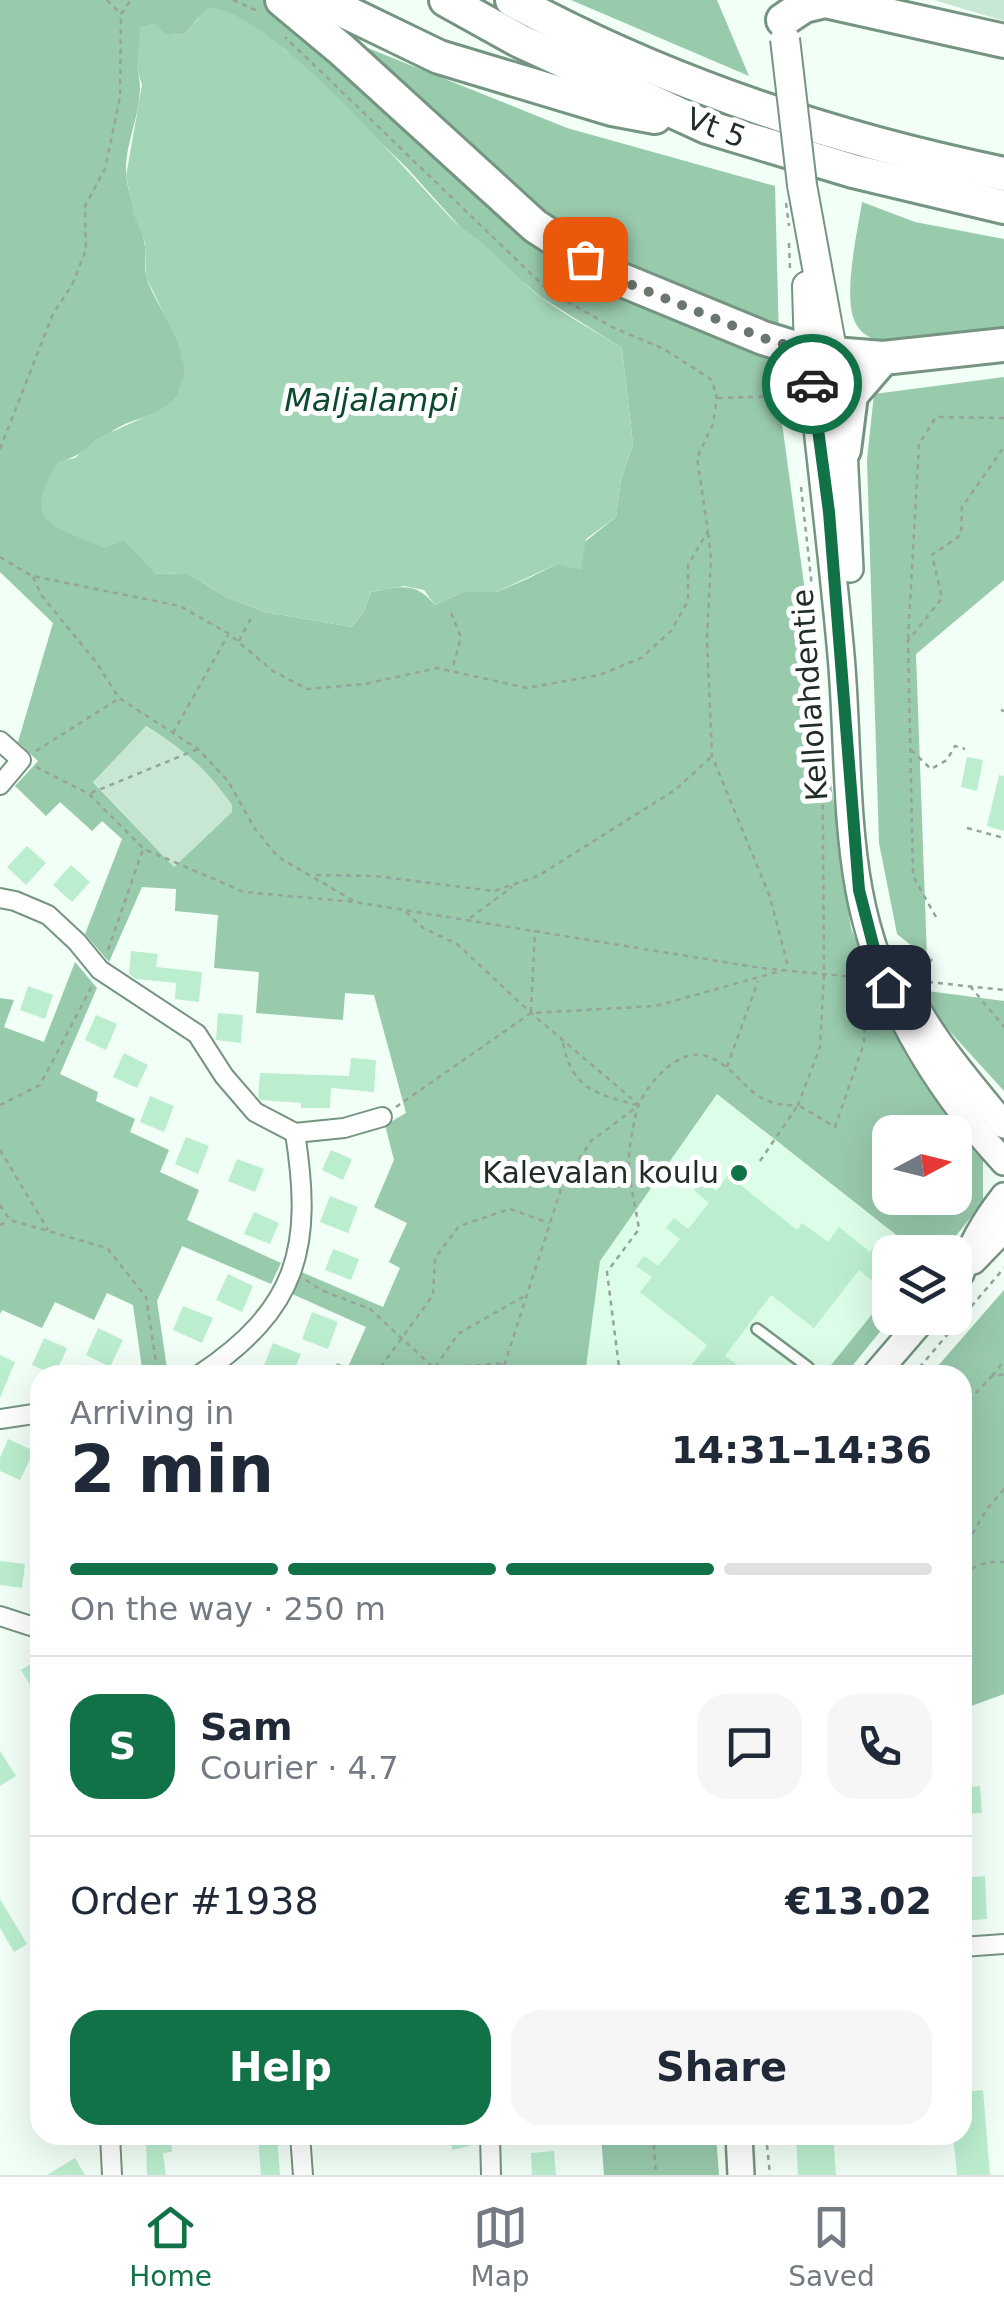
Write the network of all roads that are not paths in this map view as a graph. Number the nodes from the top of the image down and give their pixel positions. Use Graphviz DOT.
graph roads {
  1 [pos="321,0"];
  2 [pos="446,0"];
  3 [pos="512,0"];
  4 [pos="879,0"];
  5 [pos="272,12"];
  6 [pos="783,20"];
  7 [pos="1004,33"];
  8 [pos="1004,41"];
  9 [pos="706,127"];
  10 [pos="1004,174"];
  11 [pos="1004,208"];
  12 [pos="1004,345"];
  13 [pos="821,353"];
  14 [pos="882,358"];
  15 [pos="844,450"];
  16 [pos="0,741"];
  17 [pos="0,786"];
  18 [pos="0,898"];
  19 [pos="382,1117"];
  20 [pos="1004,1125"];
  21 [pos="294,1132"];
  22 [pos="978,1134"];
  23 [pos="1004,1162"];
  24 [pos="999,1213"];
  25 [pos="972,1246"];
  26 [pos="757,1328"];
  27 [pos="909,1335"];
  28 [pos="214,1365"];
  29 [pos="805,1365"];
  30 [pos="884,1365"];
  31 [pos="30,1414"];
  32 [pos="0,1419"];
  33 [pos="0,1616"];
  34 [pos="30,1626"];
  35 [pos="1004,1944"];
  36 [pos="972,1946"];
  37 [pos="110,2145"];
  38 [pos="301,2145"];
  39 [pos="490,2145"];
  40 [pos="740,2145"];
  41 [pos="112,2175"];
  42 [pos="303,2175"];
  43 [pos="492,2175"];
  44 [pos="741,2175"];
  1 -- 9 [label="highway"];
  2 -- 9 [label="highway, Vt 5"];
  3 -- 10 [label="highway, Vt 5"];
  4 -- 7 [label="highway"];
  5 -- 13 [label="highway"];
  6 -- 8 [label="highway"];
  6 -- 13 [label="main road, Kellolahdentie, bridge"];
  9 -- 11 [label="highway, Vt 5"];
  12 -- 14 [label="highway"];
  13 -- 14 [label="highway"];
  13 -- 15 [label="main road, Kellolahdentie"];
  13 -- 22 [label="main road, Kellolahdentie"];
  14 -- 15 [label="highway"];
  15 -- 20 [label="main road, Kellolahdentie"];
  16 -- 17 [label="street"];
  18 -- 21 [label="street"];
  19 -- 21 [label="street"];
  21 -- 28 [label="street"];
  22 -- 23 [label="main road, Kellolahdentie"];
  22 -- 24 [label="main road"];
  24 -- 25 [label="main road"];
  26 -- 29 [label="lane"];
  27 -- 30 [label="main road"];
  31 -- 32 [label="street"];
  33 -- 34 [label="street"];
  35 -- 36 [label="street"];
  37 -- 41 [label="street"];
  38 -- 42 [label="street"];
  39 -- 43 [label="street"];
  40 -- 44 [label="main road"];
}
